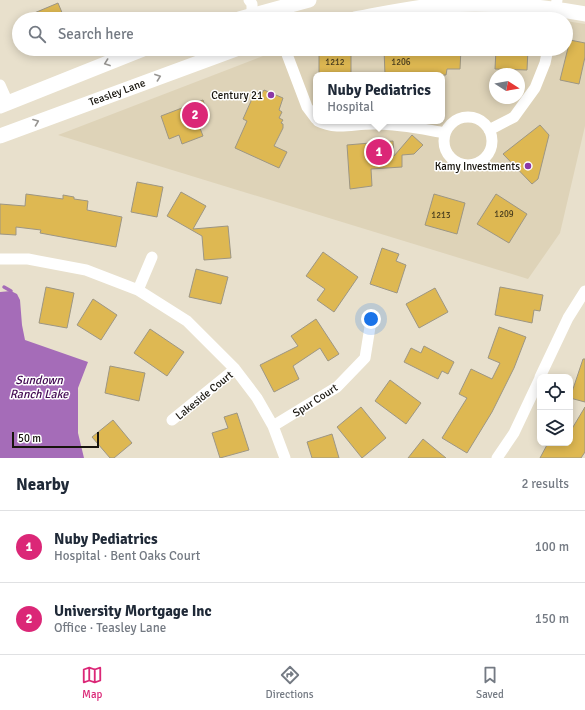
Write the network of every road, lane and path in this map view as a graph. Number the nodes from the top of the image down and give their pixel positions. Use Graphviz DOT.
graph roads {
  1 [pos="249,0"];
  2 [pos="309,0"];
  3 [pos="556,9"];
  4 [pos="248,12"];
  5 [pos="278,12"];
  6 [pos="397,12"];
  7 [pos="585,14"];
  8 [pos="125,56"];
  9 [pos="217,56"];
  10 [pos="288,56"];
  11 [pos="546,56"];
  12 [pos="0,85"];
  13 [pos="4,104"];
  14 [pos="313,115"];
  15 [pos="324,124"];
  16 [pos="374,124"];
  17 [pos="374,124"];
  18 [pos="489,130"];
  19 [pos="445,133"];
  20 [pos="0,136"];
  21 [pos="152,256"];
  22 [pos="0,259"];
  23 [pos="138,290"];
  24 [pos="585,291"];
  25 [pos="370,327"];
  26 [pos="235,369"];
  27 [pos="541,374"];
  28 [pos="537,383"];
  29 [pos="172,420"];
  30 [pos="273,426"];
  31 [pos="285,458"];
  32 [pos="497,458"];
  1 -- 4 [label="street"];
  2 -- 5 [label="main road"];
  3 -- 6 [label="main road"];
  3 -- 7 [label="main road"];
  8 -- 13 [label="main road, one-way"];
  20 -- 9 [label="main road, Teasley Lane, one-way"];
  10 -- 14 [label="street"];
  11 -- 18 [label="street"];
  12 -- 13 [label="street"];
  15 -- 17 [label="street"];
  16 -- 19 [label="street"];
  18 -- 19 [label="street"];
  18 -- 19 [label="street"];
  21 -- 23 [label="street"];
  22 -- 23 [label="street"];
  23 -- 26 [label="street"];
  24 -- 27 [label="street"];
  25 -- 30 [label="street, Spur Court"];
  26 -- 29 [label="street, Lakeside Court"];
  26 -- 30 [label="street"];
  28 -- 32 [label="street"];
  30 -- 31 [label="street"];
}
